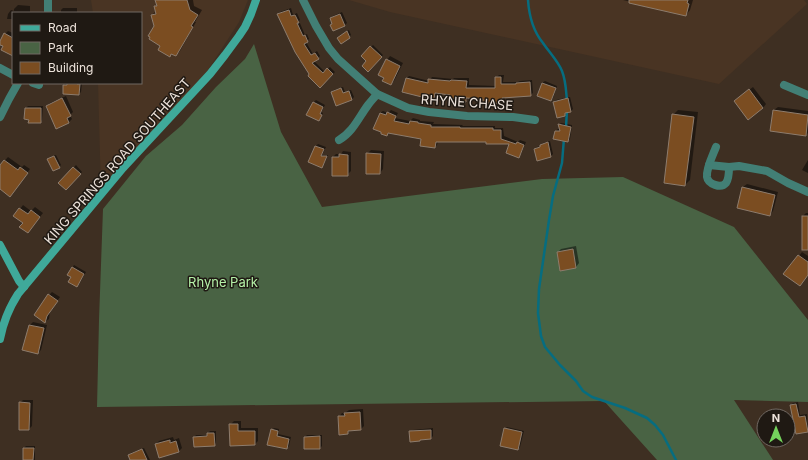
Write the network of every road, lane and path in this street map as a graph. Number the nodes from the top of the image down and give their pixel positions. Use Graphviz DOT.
graph roads {
  1 [pos="48,0"];
  2 [pos="256,0"];
  3 [pos="303,0"];
  4 [pos="48,12"];
  5 [pos="0,68"];
  6 [pos="12,74"];
  7 [pos="17,84"];
  8 [pos="784,85"];
  9 [pos="376,94"];
  10 [pos="808,95"];
  11 [pos="0,117"];
  12 [pos="535,120"];
  13 [pos="339,140"];
  14 [pos="716,147"];
  15 [pos="709,165"];
  16 [pos="729,168"];
  17 [pos="808,192"];
  18 [pos="0,245"];
  19 [pos="24,287"];
  20 [pos="0,339"];
  1 -- 4 [label="street"];
  2 -- 19 [label="street, KING SPRINGS ROAD SOUTHEAST"];
  3 -- 9 [label="street, RHYNE CHASE"];
  5 -- 6 [label="street"];
  7 -- 11 [label="street"];
  8 -- 10 [label="street"];
  9 -- 12 [label="street, RHYNE CHASE"];
  9 -- 13 [label="street"];
  14 -- 15 [label="street"];
  15 -- 16 [label="street"];
  15 -- 16 [label="street"];
  16 -- 17 [label="street"];
  18 -- 19 [label="street"];
  19 -- 20 [label="street, KING SPRINGS ROAD SOUTHEAST"];
}
